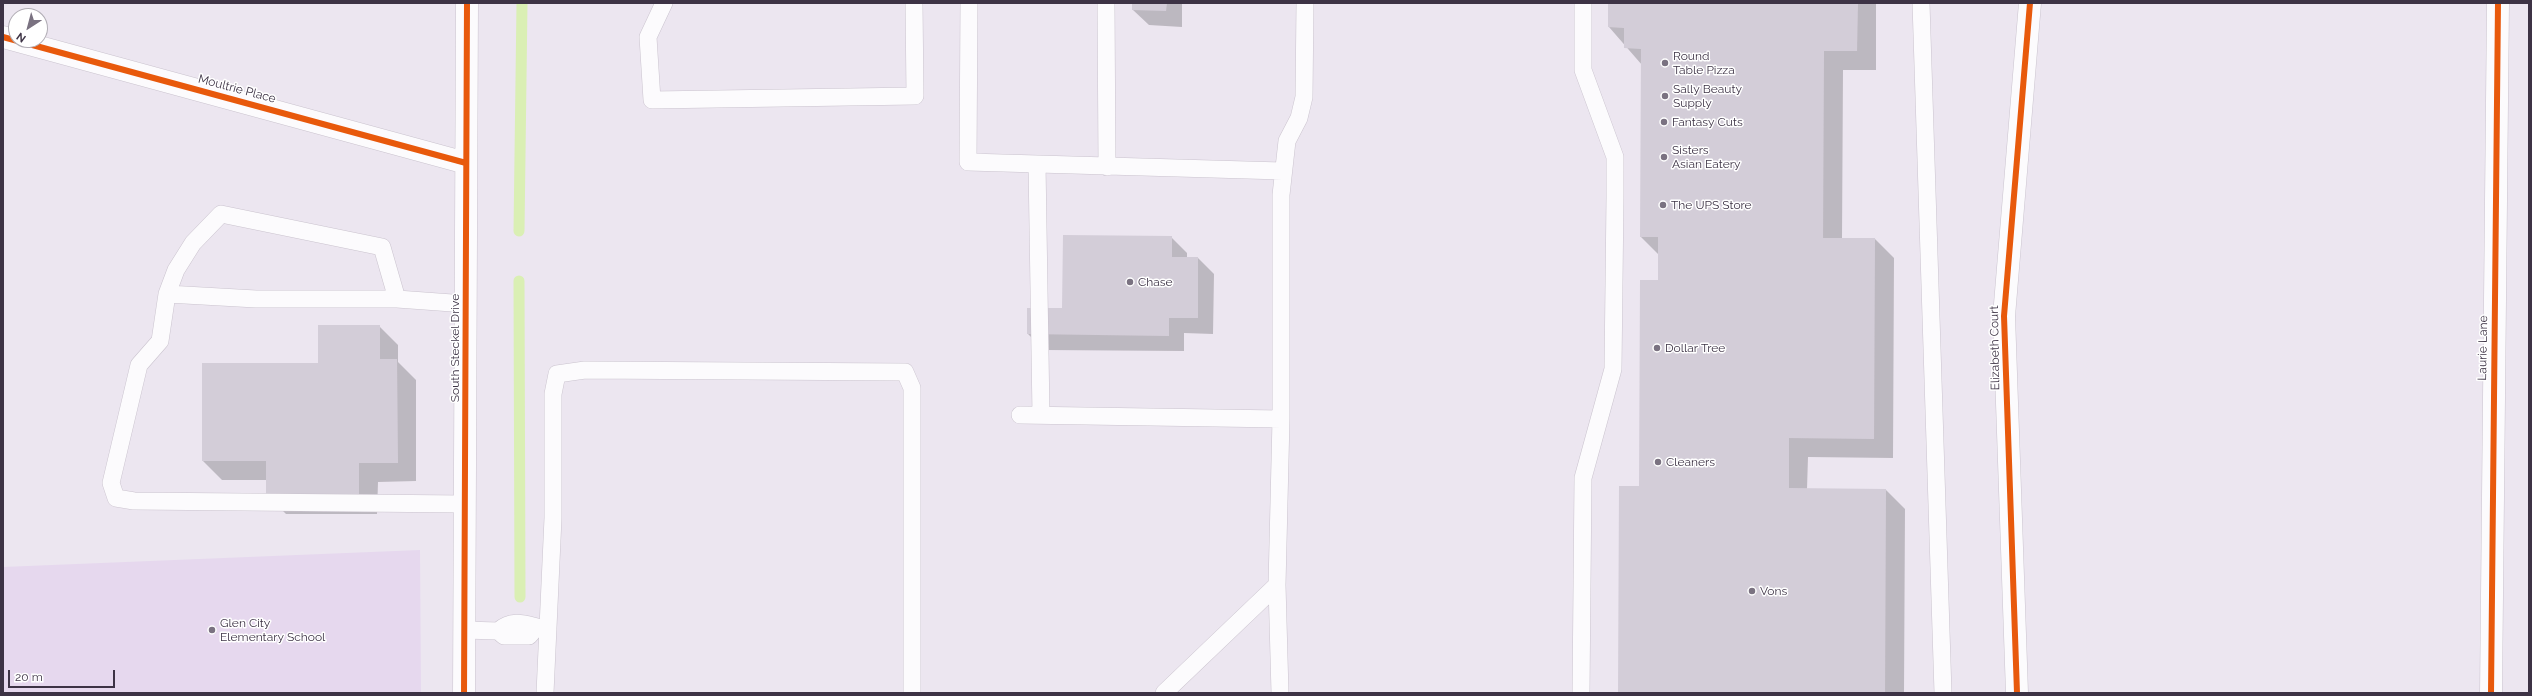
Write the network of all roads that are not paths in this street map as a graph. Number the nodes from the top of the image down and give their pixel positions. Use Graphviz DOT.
graph roads {
  1 [pos="467,3"];
  2 [pos="664,3"];
  3 [pos="914,3"];
  4 [pos="969,3"];
  5 [pos="1106,3"];
  6 [pos="1305,3"];
  7 [pos="1583,3"];
  8 [pos="1921,3"];
  9 [pos="2030,3"];
  10 [pos="2498,3"];
  11 [pos="3,37"];
  12 [pos="466,163"];
  13 [pos="1037,164"];
  14 [pos="1107,167"];
  15 [pos="1282,171"];
  16 [pos="167,294"];
  17 [pos="397,299"];
  18 [pos="466,304"];
  19 [pos="1020,415"];
  20 [pos="1040,415"];
  21 [pos="1281,419"];
  22 [pos="465,504"];
  23 [pos="1277,585"];
  24 [pos="542,628"];
  25 [pos="464,630"];
  26 [pos="464,693"];
  27 [pos="545,693"];
  28 [pos="912,693"];
  29 [pos="1164,693"];
  30 [pos="1280,693"];
  31 [pos="1581,693"];
  32 [pos="1943,693"];
  33 [pos="2017,693"];
  34 [pos="2490,693"];
  1 -- 12 [label="street, South Steckel Drive"];
  2 -- 3 [label="lane"];
  4 -- 13 [label="lane"];
  5 -- 14 [label="lane"];
  6 -- 15 [label="lane"];
  7 -- 31 [label="lane"];
  8 -- 32 [label="lane"];
  9 -- 33 [label="street, Elizabeth Court"];
  10 -- 34 [label="street, Laurie Lane"];
  11 -- 12 [label="street, Moultrie Place"];
  12 -- 18 [label="street, South Steckel Drive"];
  13 -- 14 [label="lane"];
  13 -- 20 [label="lane"];
  14 -- 15 [label="lane"];
  15 -- 21 [label="lane"];
  16 -- 17 [label="lane"];
  16 -- 17 [label="lane"];
  16 -- 22 [label="lane"];
  17 -- 18 [label="lane"];
  18 -- 22 [label="street, South Steckel Drive"];
  19 -- 20 [label="lane"];
  20 -- 21 [label="lane"];
  21 -- 23 [label="lane"];
  22 -- 25 [label="street, South Steckel Drive"];
  23 -- 29 [label="lane"];
  23 -- 30 [label="lane"];
  24 -- 25 [label="lane"];
  24 -- 27 [label="lane"];
  24 -- 28 [label="lane"];
  25 -- 26 [label="street, South Steckel Drive"];
}
